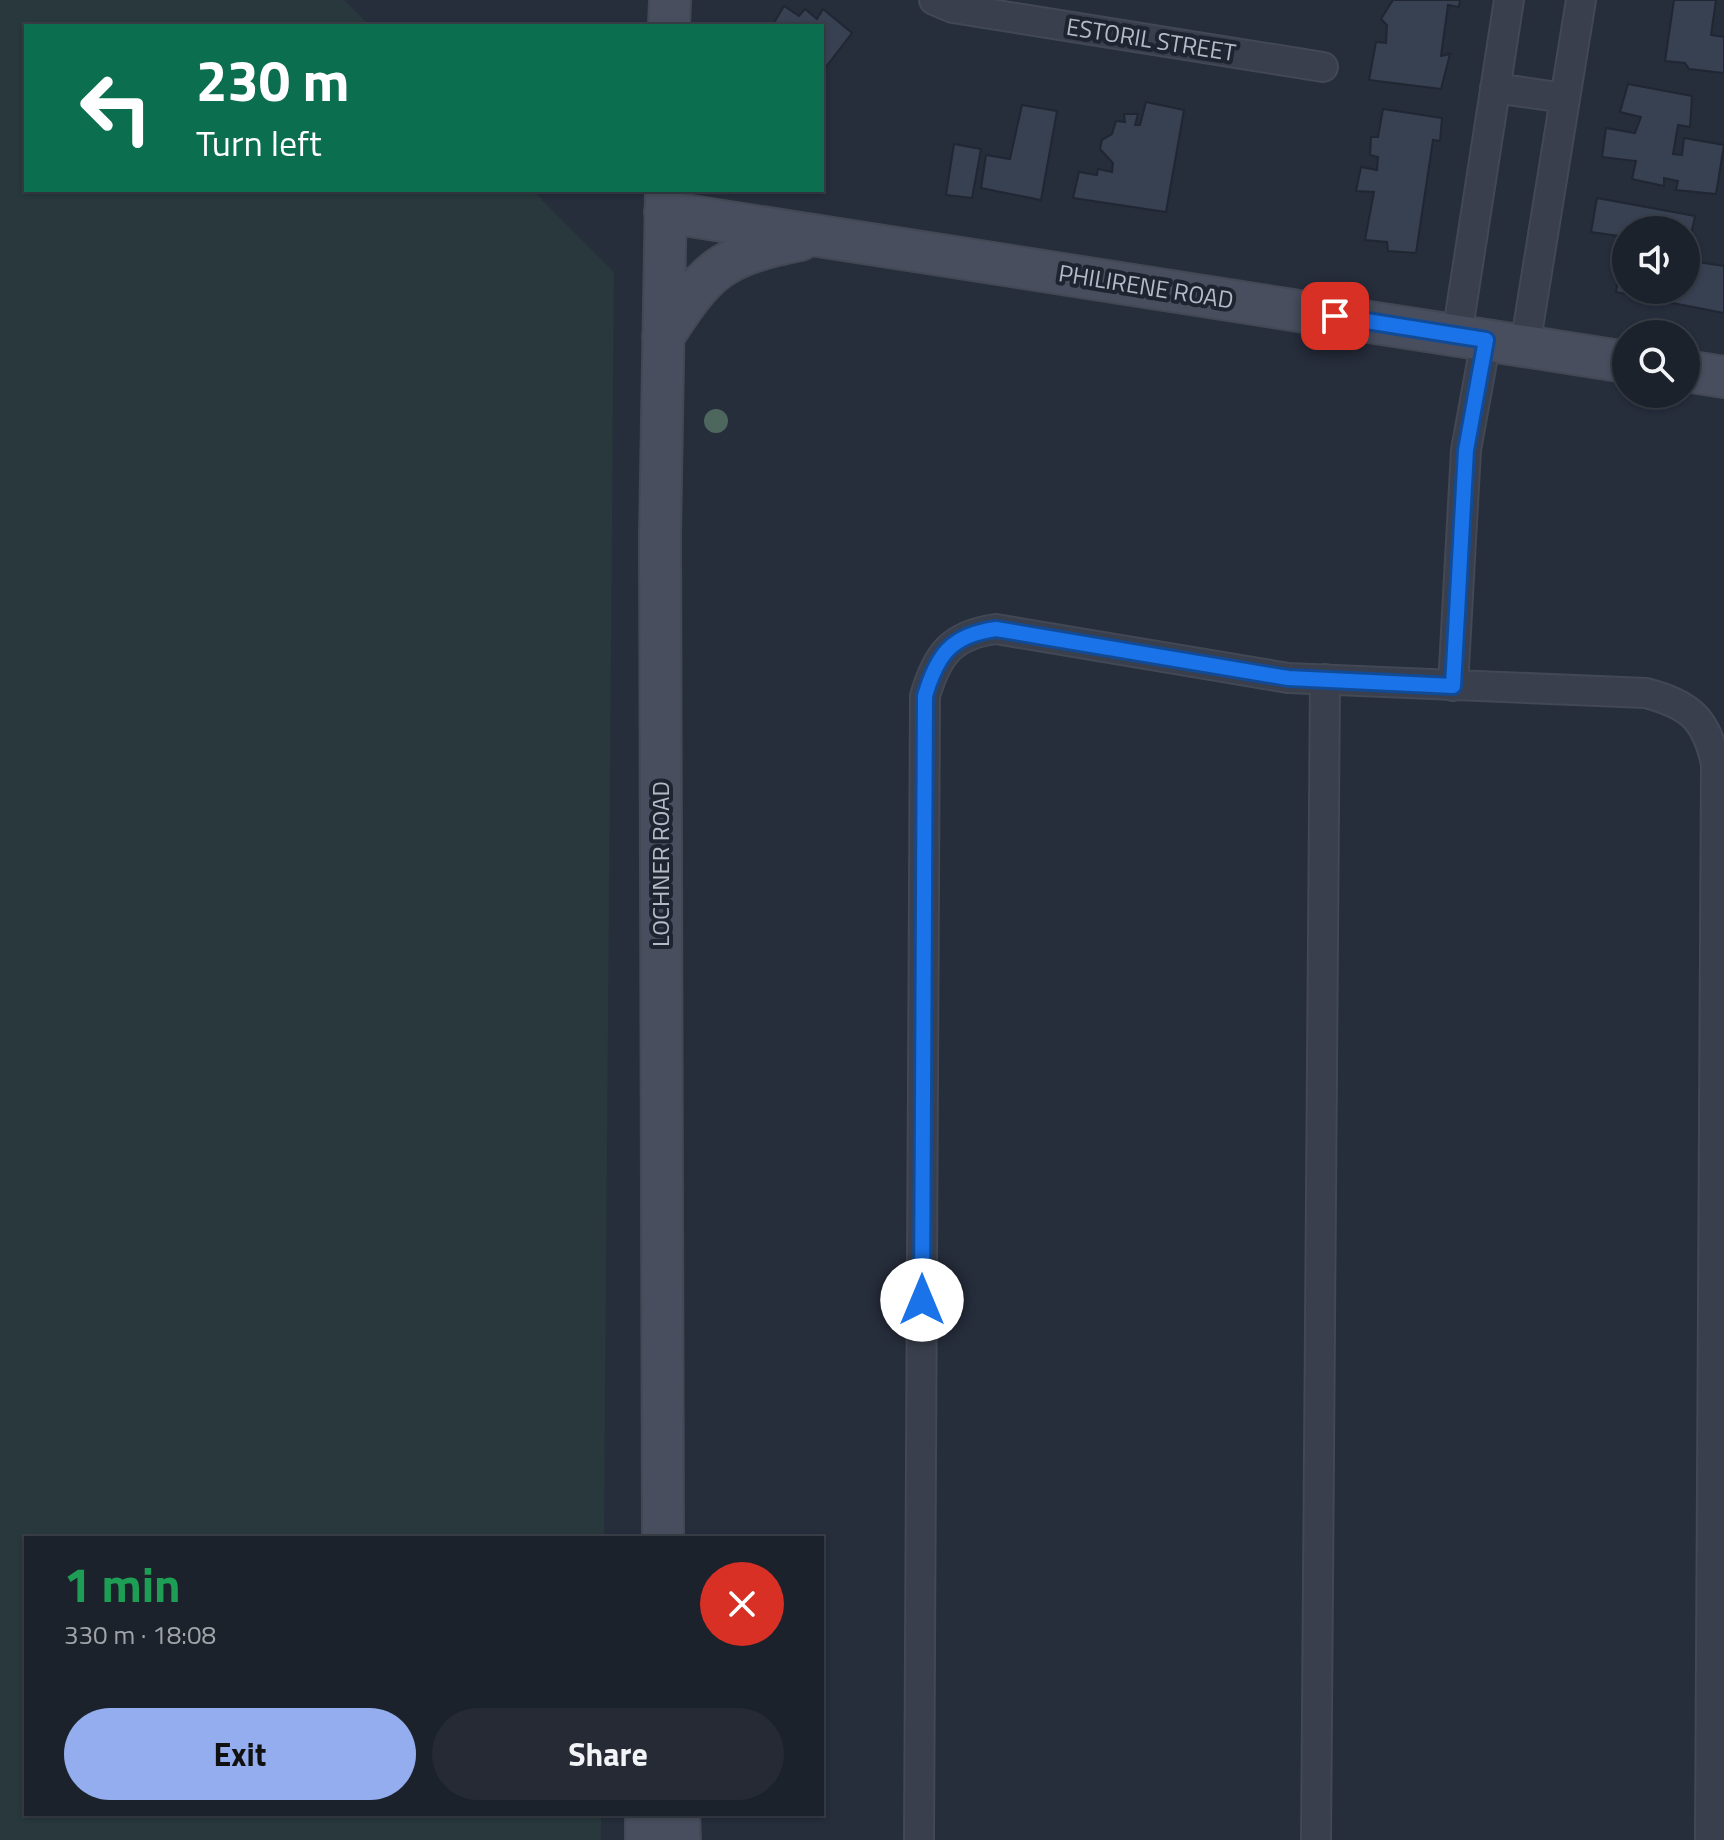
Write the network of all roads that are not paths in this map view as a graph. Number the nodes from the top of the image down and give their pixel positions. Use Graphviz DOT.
graph roads {
  1 [pos="670,0"];
  2 [pos="934,0"];
  3 [pos="1508,6"];
  4 [pos="1579,10"];
  5 [pos="669,24"];
  6 [pos="1323,67"];
  7 [pos="1495,88"];
  8 [pos="1564,98"];
  9 [pos="666,201"];
  10 [pos="820,236"];
  11 [pos="663,337"];
  12 [pos="1472,337"];
  13 [pos="1525,346"];
  14 [pos="1612,360"];
  15 [pos="1700,373"];
  16 [pos="1724,377"];
  17 [pos="1325,679"];
  18 [pos="1453,686"];
  19 [pos="663,1536"];
  20 [pos="646,1816"];
  21 [pos="679,1816"];
  22 [pos="646,1840"];
  23 [pos="680,1840"];
  24 [pos="919,1840"];
  25 [pos="1316,1840"];
  26 [pos="1710,1840"];
  1 -- 5 [label="street"];
  2 -- 6 [label="street, ESTORIL STREET"];
  3 -- 7 [label="street"];
  4 -- 8 [label="street"];
  7 -- 8 [label="street"];
  7 -- 12 [label="street"];
  8 -- 13 [label="street"];
  9 -- 10 [label="street, PHILIRENE ROAD"];
  9 -- 11 [label="street, LOCHNER ROAD"];
  10 -- 11 [label="street"];
  10 -- 12 [label="street, PHILIRENE ROAD"];
  11 -- 19 [label="street, LOCHNER ROAD"];
  12 -- 13 [label="street, PHILIRENE ROAD"];
  12 -- 18 [label="street"];
  13 -- 14 [label="street, PHILIRENE ROAD"];
  15 -- 16 [label="street"];
  17 -- 18 [label="street"];
  17 -- 24 [label="street"];
  17 -- 25 [label="street"];
  18 -- 26 [label="street"];
  20 -- 22 [label="street"];
  21 -- 23 [label="street"];
}
